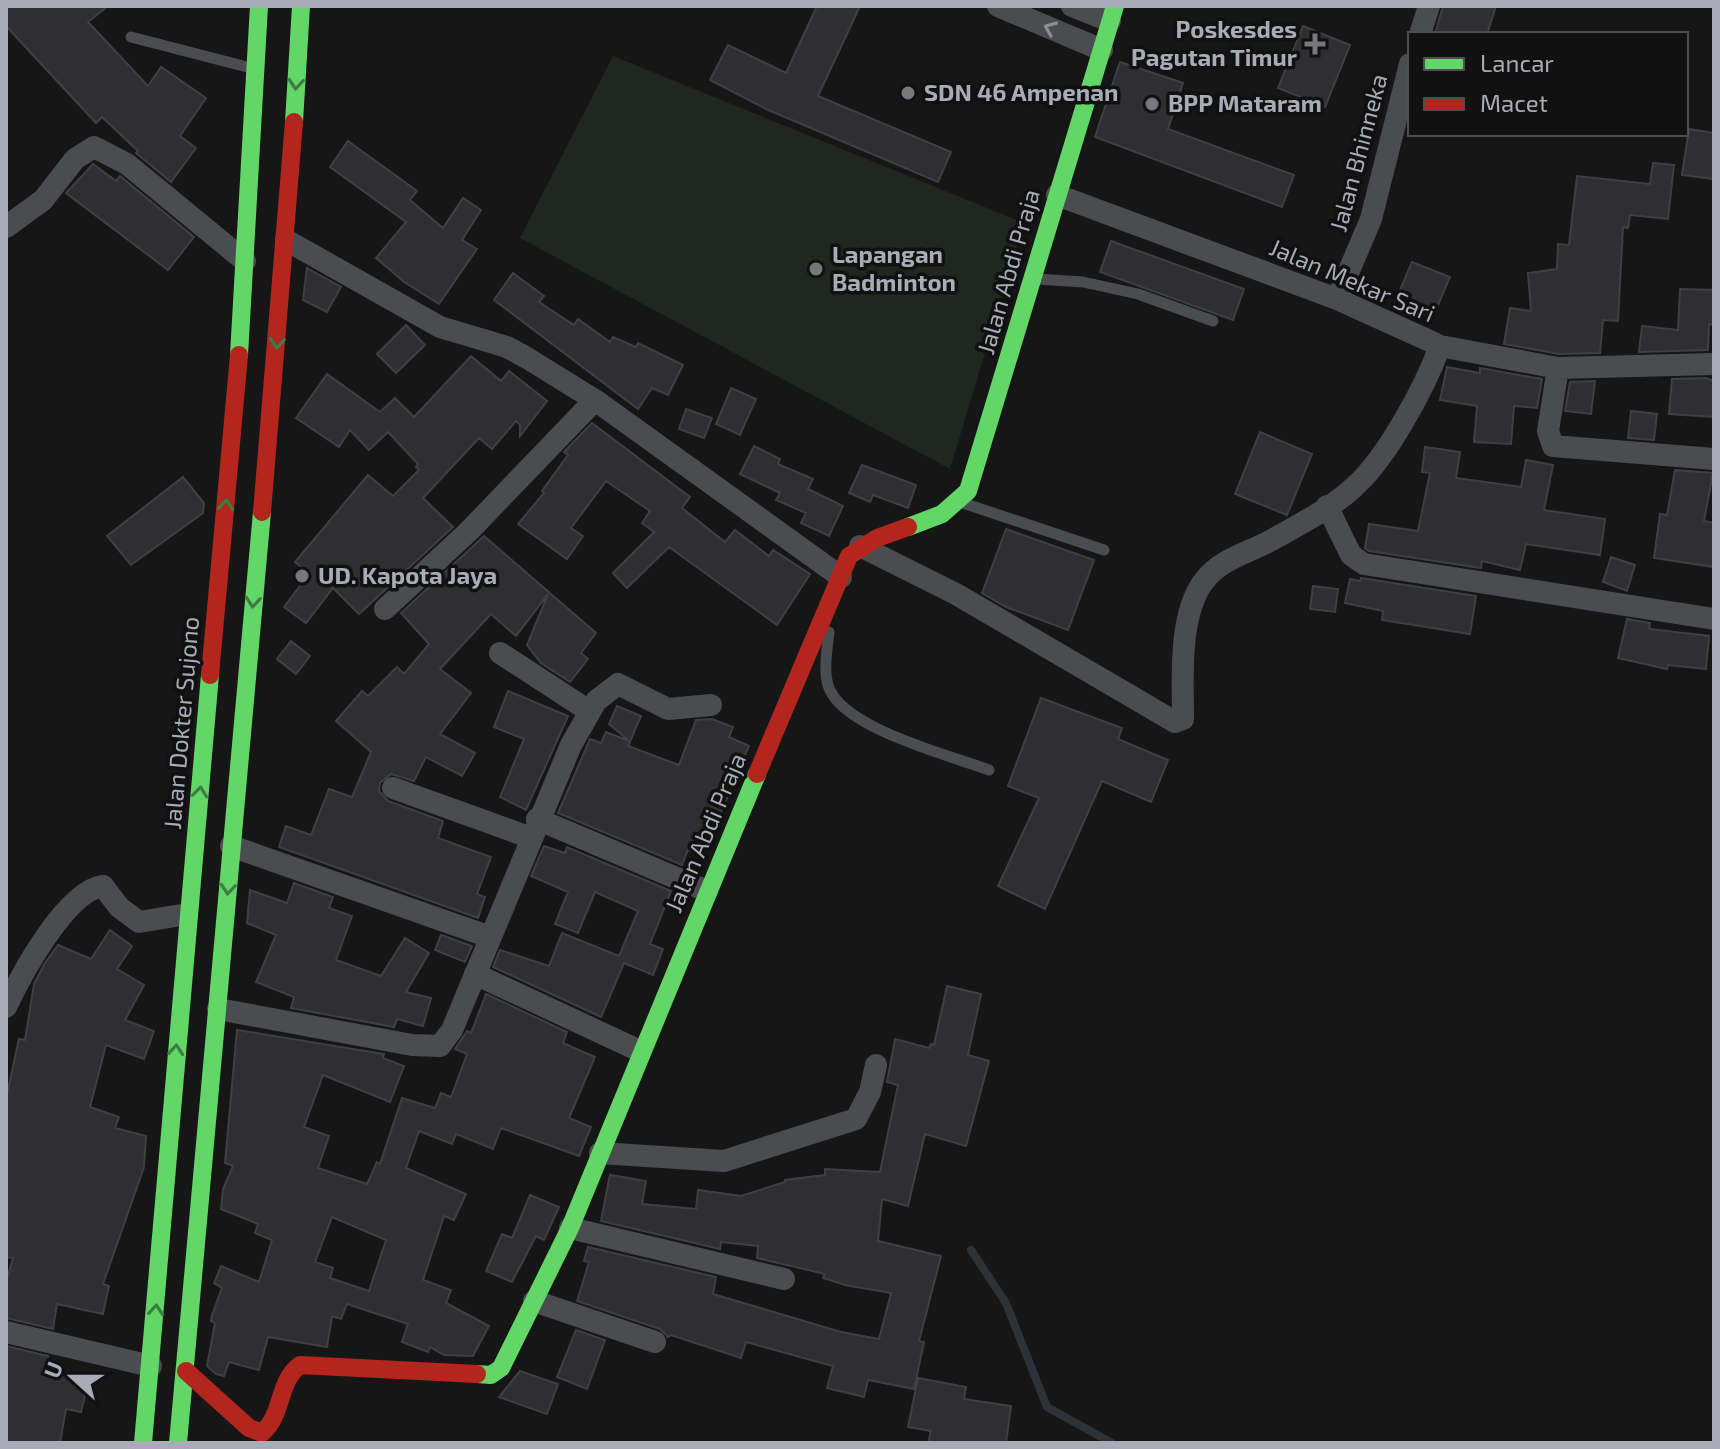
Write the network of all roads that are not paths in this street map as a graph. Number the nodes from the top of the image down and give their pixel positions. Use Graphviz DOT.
graph roads {
  1 [pos="259,6"];
  2 [pos="301,6"];
  3 [pos="998,6"];
  4 [pos="1072,6"];
  5 [pos="1429,6"];
  6 [pos="1113,14"];
  7 [pos="1421,32"];
  8 [pos="131,37"];
  9 [pos="1102,50"];
  10 [pos="256,69"];
  11 [pos="1408,72"];
  12 [pos="1057,195"];
  13 [pos="6,227"];
  14 [pos="286,240"];
  15 [pos="245,261"];
  16 [pos="1033,279"];
  17 [pos="1337,299"];
  18 [pos="1213,321"];
  19 [pos="1444,348"];
  20 [pos="1714,364"];
  21 [pos="1558,368"];
  22 [pos="595,400"];
  23 [pos="1714,459"];
  24 [pos="960,502"];
  25 [pos="1329,511"];
  26 [pos="860,546"];
  27 [pos="1104,550"];
  28 [pos="841,577"];
  29 [pos="831,603"];
  30 [pos="385,609"];
  31 [pos="1714,619"];
  32 [pos="500,653"];
  33 [pos="711,705"];
  34 [pos="589,711"];
  35 [pos="989,770"];
  36 [pos="393,788"];
  37 [pos="533,828"];
  38 [pos="231,846"];
  39 [pos="707,891"];
  40 [pos="187,914"];
  41 [pos="490,937"];
  42 [pos="475,974"];
  43 [pos="6,1007"];
  44 [pos="218,1009"];
  45 [pos="640,1051"];
  46 [pos="876,1065"];
  47 [pos="171,1106"];
  48 [pos="206,1116"];
  49 [pos="600,1153"];
  50 [pos="570,1228"];
  51 [pos="784,1279"];
  52 [pos="534,1301"];
  53 [pos="6,1332"];
  54 [pos="655,1342"];
  55 [pos="151,1366"];
  56 [pos="186,1371"];
  57 [pos="143,1443"];
  58 [pos="178,1443"];
  1 -- 10 [label="main road, Jalan Dokter Sujono"];
  2 -- 14 [label="main road, one-way"];
  9 -- 3 [label="street, one-way"];
  4 -- 6 [label="street"];
  5 -- 7 [label="street"];
  6 -- 9 [label="main road, Jalan Abdi Praja"];
  8 -- 10 [label="lane"];
  9 -- 12 [label="main road, Jalan Abdi Praja"];
  10 -- 15 [label="main road, Jalan Dokter Sujono"];
  11 -- 17 [label="street, Jalan Bhinneka"];
  12 -- 16 [label="main road, Jalan Abdi Praja"];
  12 -- 17 [label="street, Jalan Mekar Sari"];
  13 -- 15 [label="street"];
  14 -- 22 [label="street"];
  14 -- 38 [label="main road, one-way"];
  40 -- 15 [label="main road, Jalan Dokter Sujono, one-way"];
  16 -- 18 [label="lane"];
  16 -- 24 [label="main road, Jalan Abdi Praja"];
  17 -- 19 [label="street, Jalan Mekar Sari"];
  19 -- 21 [label="street"];
  19 -- 25 [label="street, Jalan Mekar Sari"];
  20 -- 21 [label="street"];
  21 -- 23 [label="street"];
  22 -- 28 [label="street"];
  22 -- 30 [label="street"];
  24 -- 26 [label="main road"];
  24 -- 27 [label="lane"];
  25 -- 26 [label="street, Jalan Mekar Sari"];
  25 -- 31 [label="street"];
  26 -- 28 [label="main road, Jalan Abdi Praja"];
  28 -- 29 [label="main road, Jalan Abdi Praja"];
  29 -- 35 [label="lane"];
  29 -- 39 [label="main road, Jalan Abdi Praja"];
  32 -- 34 [label="street"];
  33 -- 34 [label="street"];
  34 -- 37 [label="street"];
  36 -- 37 [label="street"];
  37 -- 39 [label="street"];
  37 -- 41 [label="street"];
  38 -- 41 [label="street"];
  38 -- 44 [label="main road, one-way"];
  39 -- 45 [label="main road, Jalan Abdi Praja"];
  40 -- 43 [label="street"];
  47 -- 40 [label="main road, Jalan Dokter Sujono, one-way"];
  41 -- 42 [label="street"];
  42 -- 44 [label="street"];
  42 -- 45 [label="street"];
  44 -- 48 [label="main road"];
  45 -- 49 [label="main road, Jalan Abdi Praja"];
  46 -- 49 [label="street"];
  47 -- 48 [label="street"];
  55 -- 47 [label="main road, Jalan Dokter Sujono, one-way"];
  48 -- 56 [label="main road"];
  49 -- 50 [label="main road, Jalan Abdi Praja"];
  50 -- 51 [label="street"];
  50 -- 52 [label="main road, Jalan Abdi Praja"];
  52 -- 54 [label="street"];
  52 -- 56 [label="main road, Jalan Abdi Praja"];
  53 -- 55 [label="street"];
  55 -- 57 [label="main road, Jalan Dokter Sujono"];
  56 -- 58 [label="main road"];
}
